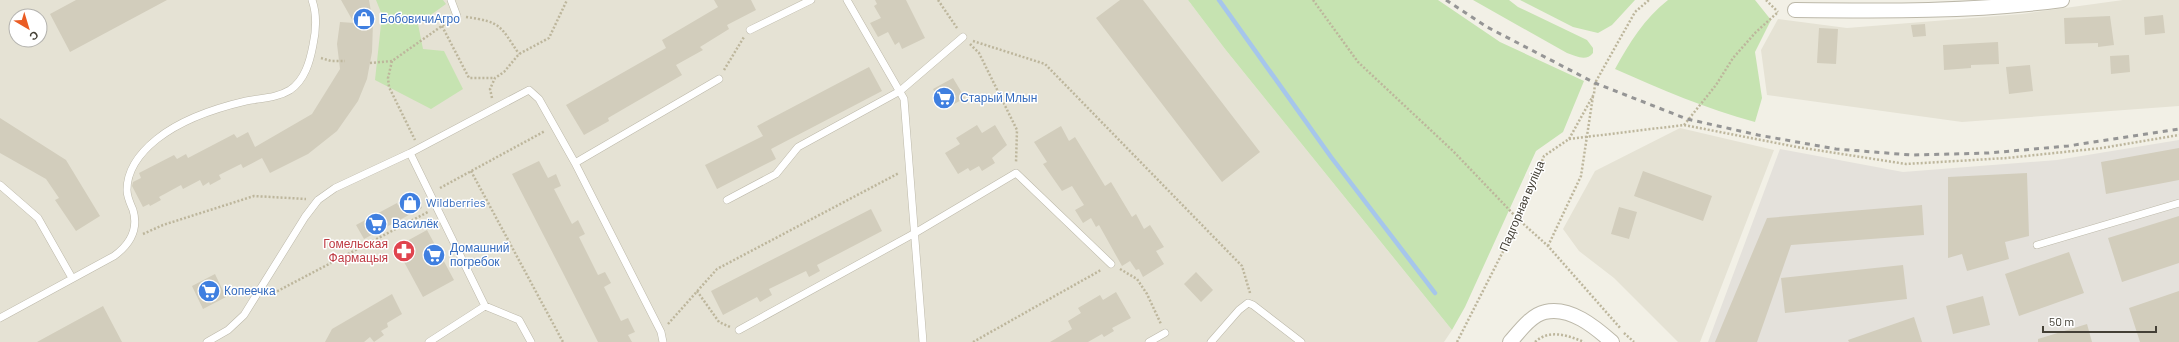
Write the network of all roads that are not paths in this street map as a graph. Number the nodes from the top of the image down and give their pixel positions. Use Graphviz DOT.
graph roads {
  1 [pos="312,0"];
  2 [pos="451,0"];
  3 [pos="811,0"];
  4 [pos="847,0"];
  5 [pos="2062,0"];
  6 [pos="2024,3"];
  7 [pos="1795,10"];
  8 [pos="457,16"];
  9 [pos="748,32"];
  10 [pos="963,37"];
  11 [pos="719,79"];
  12 [pos="900,91"];
  13 [pos="410,153"];
  14 [pos="575,163"];
  15 [pos="0,185"];
  16 [pos="727,200"];
  17 [pos="2179,203"];
  18 [pos="915,233"];
  19 [pos="2037,245"];
  20 [pos="1111,264"];
  21 [pos="72,278"];
  22 [pos="485,306"];
  23 [pos="0,318"];
  24 [pos="739,330"];
  25 [pos="1165,334"];
  26 [pos="207,342"];
  27 [pos="429,342"];
  28 [pos="530,342"];
  29 [pos="663,342"];
  30 [pos="923,342"];
  31 [pos="1149,342"];
  32 [pos="1211,342"];
  33 [pos="1301,342"];
  34 [pos="1510,342"];
  35 [pos="1612,342"];
  1 -- 21 [label="lane"];
  2 -- 8 [label="lane"];
  3 -- 9 [label="lane"];
  4 -- 12 [label="lane"];
  5 -- 6 [label="street"];
  6 -- 7 [label="street"];
  10 -- 12 [label="lane"];
  11 -- 14 [label="lane"];
  12 -- 16 [label="lane"];
  12 -- 18 [label="lane"];
  13 -- 14 [label="lane"];
  13 -- 22 [label="lane"];
  13 -- 26 [label="lane"];
  14 -- 29 [label="lane"];
  15 -- 21 [label="lane"];
  17 -- 19 [label="lane"];
  18 -- 20 [label="lane"];
  18 -- 24 [label="lane"];
  18 -- 30 [label="lane"];
  21 -- 23 [label="lane"];
  22 -- 27 [label="lane"];
  22 -- 28 [label="lane"];
  25 -- 31 [label="lane"];
  32 -- 33 [label="lane"];
  34 -- 35 [label="street"];
}
